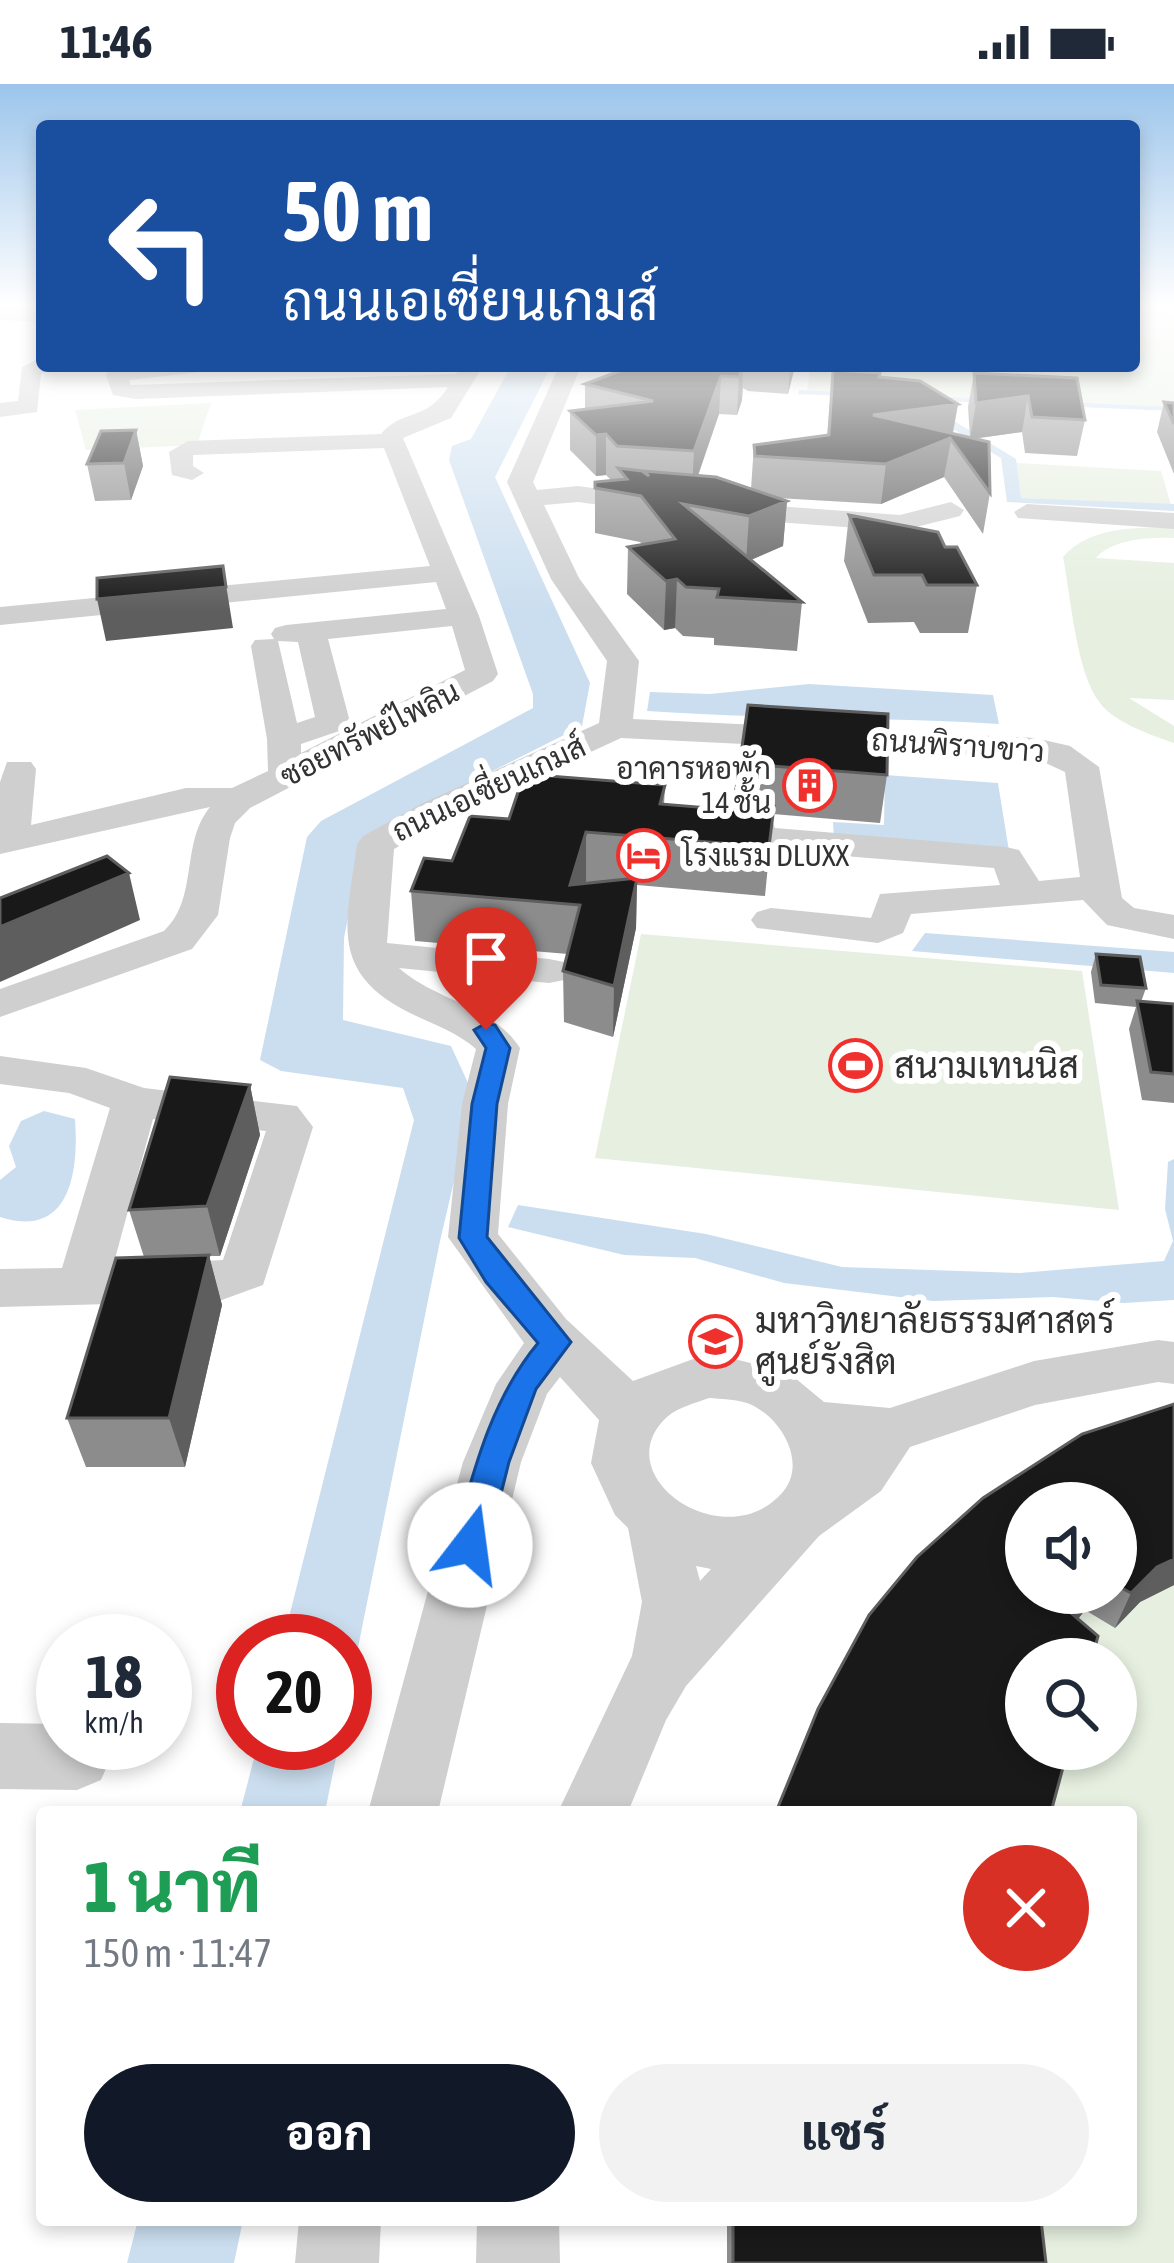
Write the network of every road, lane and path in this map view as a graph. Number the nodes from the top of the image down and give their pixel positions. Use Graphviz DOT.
graph roads {
  1 [pos="338,408"];
  2 [pos="446,408"];
  3 [pos="562,408"];
  4 [pos="329,430"];
  5 [pos="392,440"];
  6 [pos="192,472"];
  7 [pos="528,499"];
  8 [pos="951,510"];
  9 [pos="1027,512"];
  10 [pos="831,518"];
  11 [pos="1174,521"];
  12 [pos="879,550"];
  13 [pos="446,573"];
  14 [pos="248,592"];
  15 [pos="0,616"];
  16 [pos="464,616"];
  17 [pos="281,635"];
  18 [pos="616,728"];
  19 [pos="284,739"];
  20 [pos="19,769"];
  21 [pos="285,776"];
  22 [pos="237,800"];
  23 [pos="757,823"];
  24 [pos="866,846"];
  25 [pos="16,853"];
  26 [pos="1097,887"];
  27 [pos="1020,892"];
  28 [pos="894,902"];
  29 [pos="771,920"];
  30 [pos="1174,927"];
  31 [pos="367,953"];
  32 [pos="549,971"];
  33 [pos="0,1004"];
  34 [pos="4,1083"];
  35 [pos="135,1102"];
  36 [pos="82,1287"];
  37 [pos="0,1288"];
  38 [pos="567,1350"];
  39 [pos="1174,1363"];
  40 [pos="675,1383"];
  41 [pos="629,1419"];
  42 [pos="808,1424"];
  43 [pos="890,1431"];
  44 [pos="798,1518"];
  45 [pos="657,1522"];
  46 [pos="663,1665"];
  47 [pos="0,1756"];
  48 [pos="36,1756"];
  49 [pos="406,1806"];
  50 [pos="596,1806"];
  51 [pos="340,2226"];
  52 [pos="518,2226"];
  53 [pos="338,2263"];
  54 [pos="518,2263"];
  1 -- 4 [label="street"];
  2 -- 5 [label="street"];
  3 -- 7 [label="street"];
  5 -- 6 [label="street"];
  5 -- 13 [label="street, ซอยทรัพย์ไพลิน"];
  7 -- 10 [label="street"];
  7 -- 18 [label="street, ถนนเอเซี่ยนเกมส์"];
  8 -- 10 [label="street"];
  9 -- 11 [label="street"];
  10 -- 12 [label="street"];
  13 -- 14 [label="street"];
  13 -- 16 [label="street, ซอยทรัพย์ไพลิน"];
  14 -- 15 [label="street"];
  14 -- 17 [label="street"];
  16 -- 17 [label="street"];
  16 -- 21 [label="street, ซอยทรัพย์ไพลิน"];
  17 -- 19 [label="street"];
  17 -- 19 [label="street"];
  18 -- 26 [label="street, ถนนพิราบขาว"];
  18 -- 31 [label="street, ถนนเอเซี่ยนเกมส์"];
  19 -- 21 [label="street"];
  20 -- 25 [label="street"];
  21 -- 22 [label="street, ซอยทรัพย์ไพลิน"];
  22 -- 25 [label="street"];
  22 -- 33 [label="street, ซอยทรัพย์ไพลิน"];
  23 -- 24 [label="street"];
  24 -- 27 [label="street"];
  24 -- 28 [label="street"];
  26 -- 27 [label="street"];
  26 -- 30 [label="street"];
  27 -- 28 [label="street"];
  28 -- 29 [label="street"];
  31 -- 32 [label="street"];
  31 -- 38 [label="street"];
  34 -- 35 [label="street"];
  35 -- 36 [label="street"];
  35 -- 36 [label="street"];
  36 -- 37 [label="street"];
  38 -- 40 [label="street"];
  38 -- 41 [label="street"];
  38 -- 49 [label="street"];
  39 -- 43 [label="street"];
  40 -- 41 [label="street"];
  40 -- 42 [label="street"];
  41 -- 45 [label="street"];
  42 -- 43 [label="street"];
  42 -- 44 [label="street"];
  43 -- 44 [label="street"];
  44 -- 45 [label="street"];
  44 -- 46 [label="street"];
  45 -- 46 [label="street"];
  46 -- 50 [label="street"];
  47 -- 48 [label="street"];
  51 -- 53 [label="street"];
  52 -- 54 [label="street"];
}
